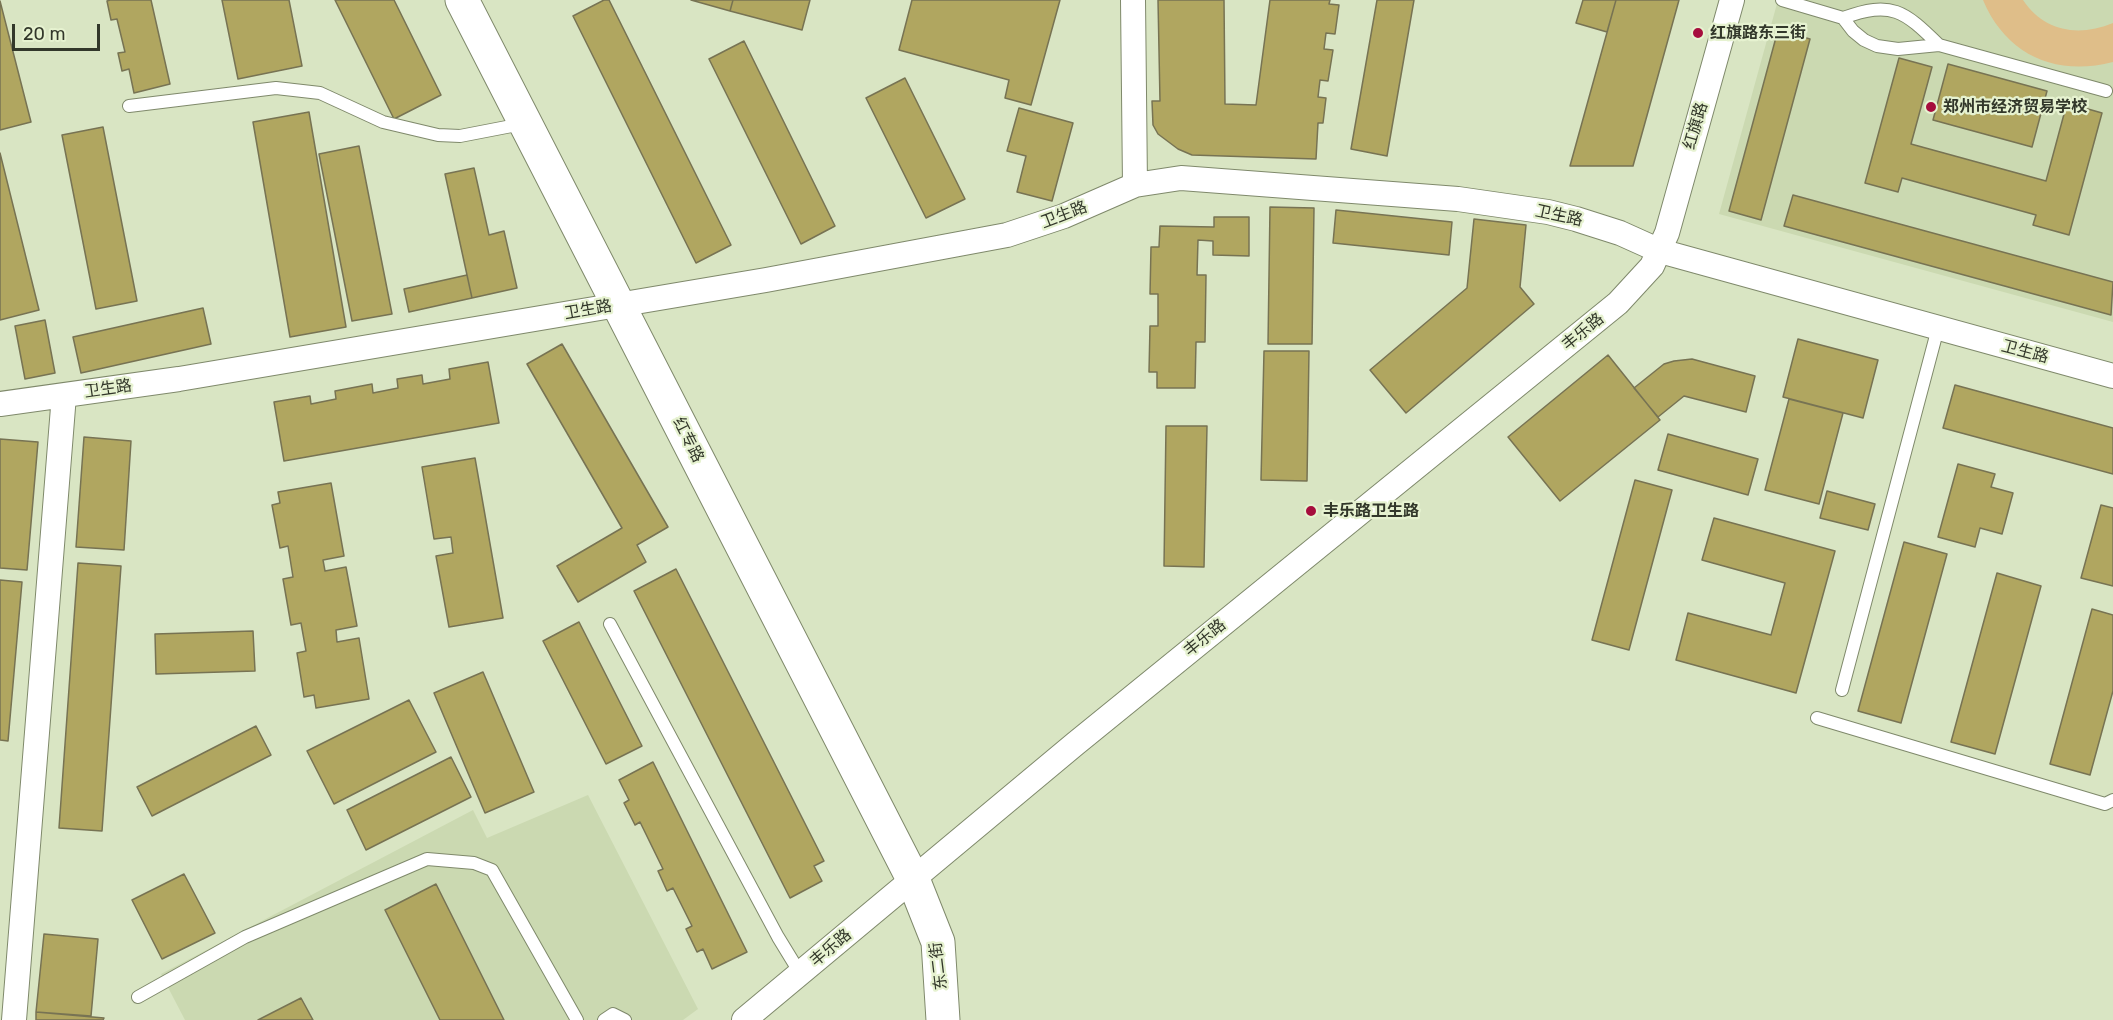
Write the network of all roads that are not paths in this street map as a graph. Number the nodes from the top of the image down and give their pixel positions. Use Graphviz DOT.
graph roads {
  1 [pos="462,0"];
  2 [pos="1133,0"];
  3 [pos="1731,0"];
  4 [pos="1782,0"];
  5 [pos="1843,18"];
  6 [pos="1939,45"];
  7 [pos="2106,91"];
  8 [pos="129,106"];
  9 [pos="525,123"];
  10 [pos="1135,185"];
  11 [pos="1660,251"];
  12 [pos="618,305"];
  13 [pos="1938,328"];
  14 [pos="2113,376"];
  15 [pos="64,395"];
  16 [pos="0,404"];
  17 [pos="610,624"];
  18 [pos="1842,690"];
  19 [pos="1816,718"];
  20 [pos="2113,800"];
  21 [pos="913,879"];
  22 [pos="800,973"];
  23 [pos="138,997"];
  24 [pos="14,1020"];
  25 [pos="577,1020"];
  26 [pos="604,1020"];
  27 [pos="625,1020"];
  28 [pos="744,1020"];
  29 [pos="943,1020"];
  1 -- 9 [label="street, 红专路"];
  2 -- 10 [label="street"];
  3 -- 11 [label="street, 红旗路"];
  4 -- 5 [label="lane"];
  5 -- 6 [label="lane"];
  5 -- 6 [label="lane"];
  6 -- 7 [label="lane"];
  8 -- 9 [label="lane"];
  9 -- 12 [label="street, 红专路"];
  10 -- 11 [label="street, 卫生路"];
  10 -- 12 [label="street, 卫生路"];
  11 -- 13 [label="street, 卫生路"];
  11 -- 21 [label="street, 丰乐路"];
  12 -- 15 [label="street, 卫生路"];
  12 -- 21 [label="street, 红专路"];
  13 -- 14 [label="street, 卫生路"];
  13 -- 18 [label="lane"];
  15 -- 16 [label="street, 卫生路"];
  15 -- 24 [label="street"];
  17 -- 22 [label="lane"];
  19 -- 20 [label="lane"];
  21 -- 22 [label="street, 丰乐路"];
  21 -- 29 [label="street, 东二街"];
  22 -- 28 [label="street, 丰乐路"];
  23 -- 25 [label="lane"];
  26 -- 27 [label="lane"];
}
